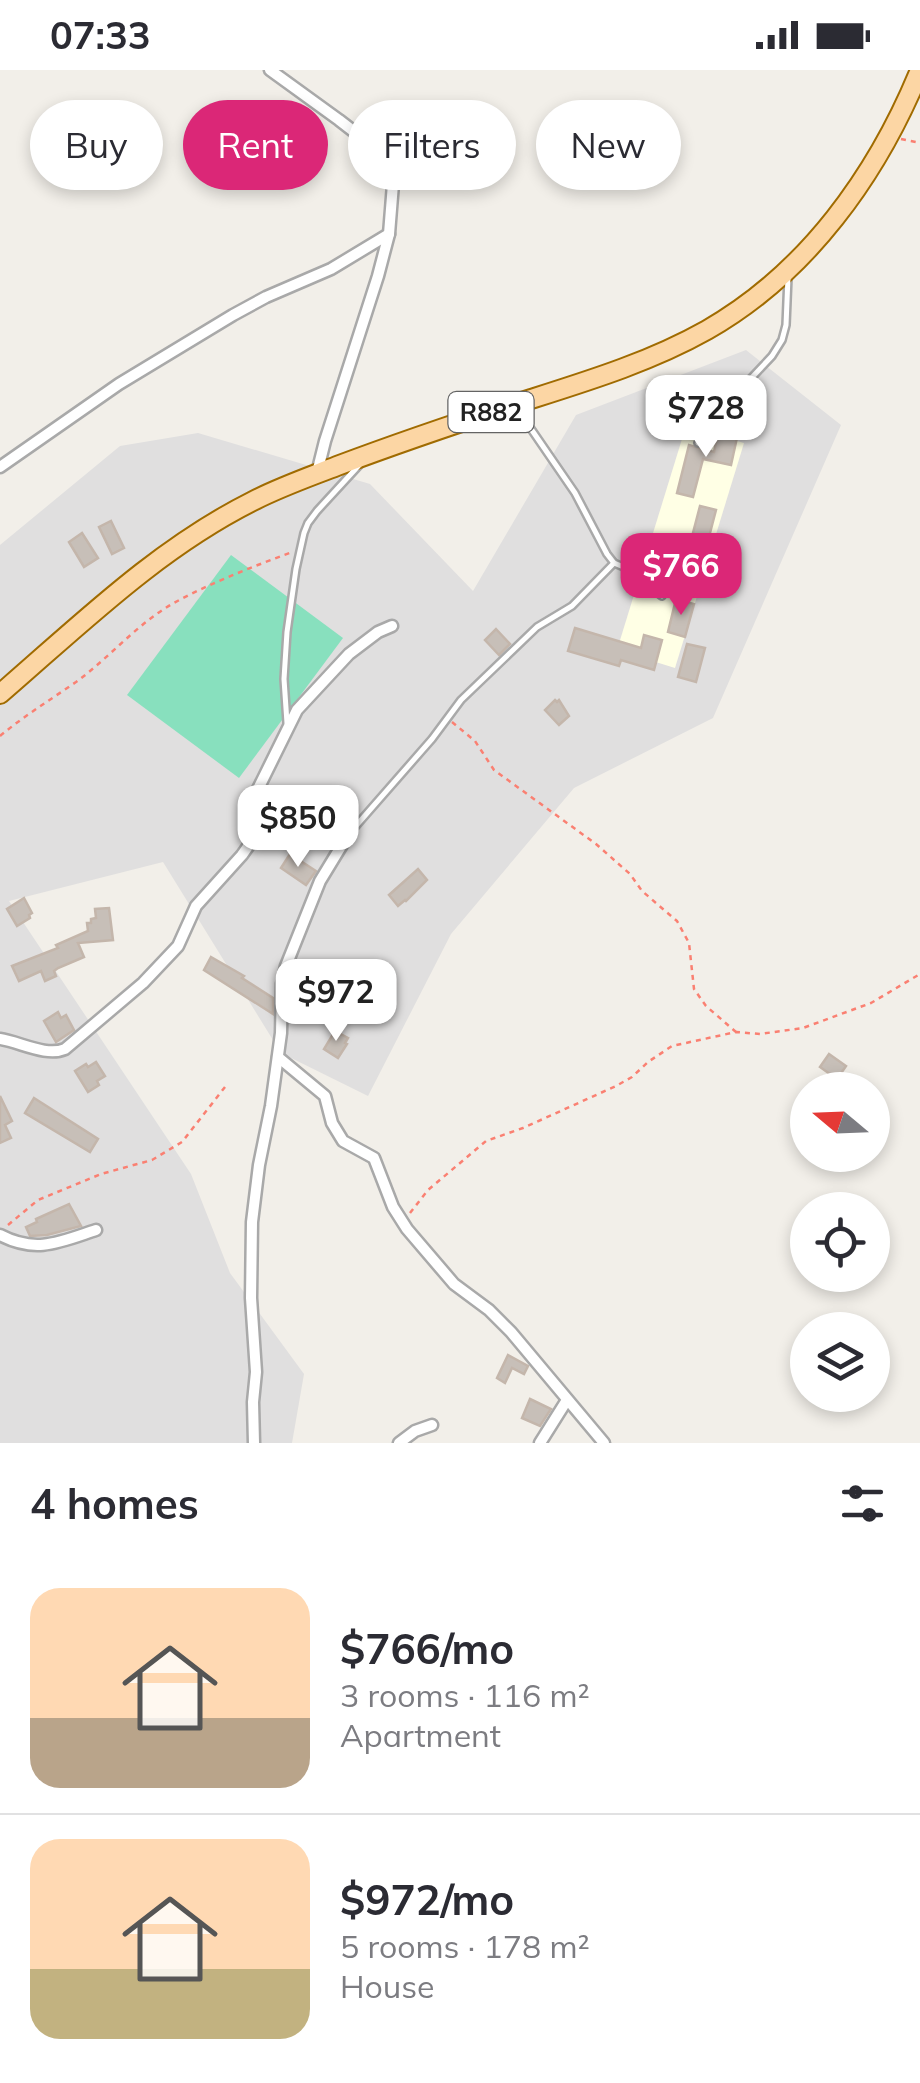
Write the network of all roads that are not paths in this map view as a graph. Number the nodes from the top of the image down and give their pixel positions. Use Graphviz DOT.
graph roads {
  1 [pos="270,70"];
  2 [pos="920,70"];
  3 [pos="389,234"];
  4 [pos="788,270"];
  5 [pos="514,405"];
  6 [pos="698,443"];
  7 [pos="369,454"];
  8 [pos="0,468"];
  9 [pos="316,474"];
  10 [pos="614,563"];
  11 [pos="662,596"];
  12 [pos="392,626"];
  13 [pos="2,689"];
  14 [pos="288,726"];
  15 [pos="348,835"];
  16 [pos="0,1039"];
  17 [pos="278,1057"];
  18 [pos="96,1230"];
  19 [pos="0,1234"];
  20 [pos="567,1400"];
  21 [pos="432,1425"];
  22 [pos="254,1443"];
  23 [pos="400,1443"];
  24 [pos="540,1443"];
  25 [pos="604,1443"];
  1 -- 3 [label="street"];
  2 -- 4 [label="main road, R882"];
  3 -- 8 [label="street"];
  3 -- 9 [label="street"];
  4 -- 5 [label="main road, R882"];
  4 -- 6 [label="lane"];
  5 -- 7 [label="main road, R882"];
  5 -- 10 [label="lane"];
  7 -- 9 [label="main road, R882"];
  7 -- 14 [label="lane"];
  9 -- 13 [label="main road, R882"];
  10 -- 11 [label="lane"];
  10 -- 15 [label="lane"];
  12 -- 14 [label="street"];
  14 -- 16 [label="street"];
  15 -- 17 [label="street"];
  17 -- 20 [label="street"];
  17 -- 22 [label="street"];
  18 -- 19 [label="street"];
  20 -- 24 [label="street"];
  20 -- 25 [label="street"];
  21 -- 23 [label="street"];
}
